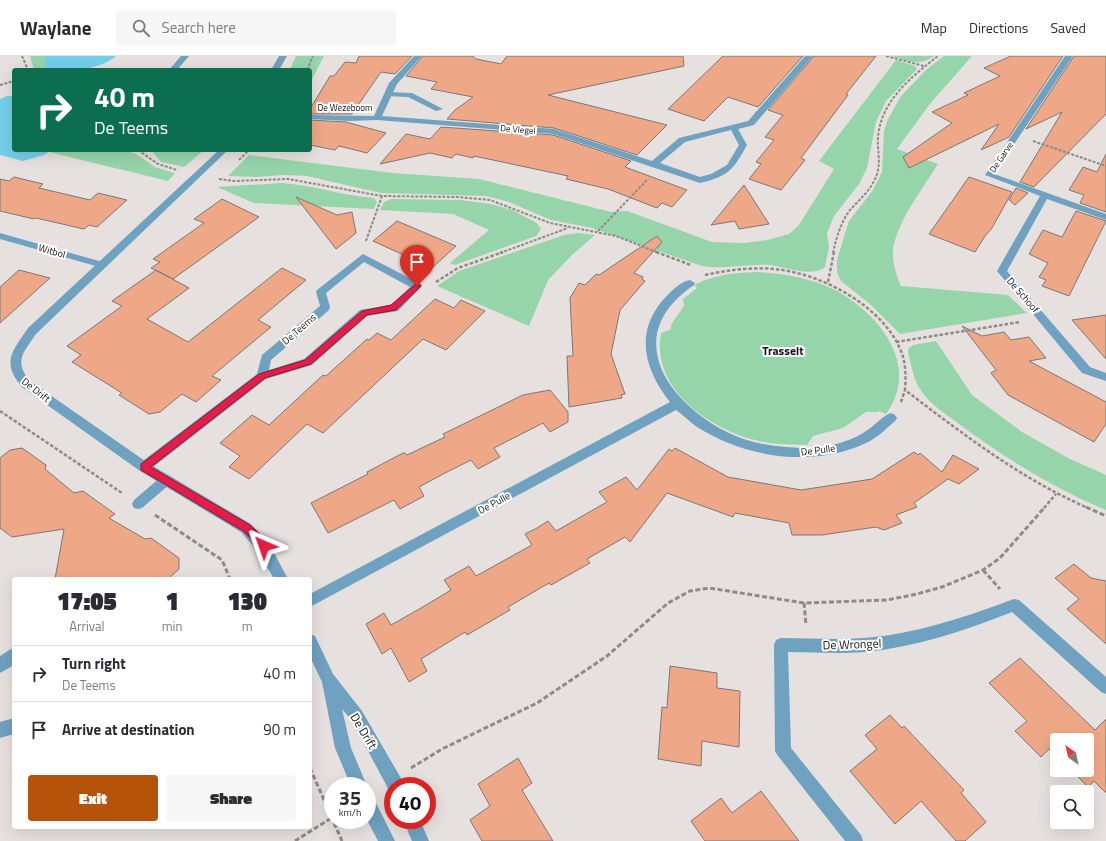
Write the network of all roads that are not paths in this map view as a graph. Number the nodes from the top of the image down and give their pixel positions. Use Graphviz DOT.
graph roads {
  1 [pos="185,56"];
  2 [pos="283,56"];
  3 [pos="418,56"];
  4 [pos="810,56"];
  5 [pos="1069,56"];
  6 [pos="173,68"];
  7 [pos="276,68"];
  8 [pos="388,94"];
  9 [pos="439,109"];
  10 [pos="312,117"];
  11 [pos="377,118"];
  12 [pos="733,127"];
  13 [pos="222,152"];
  14 [pos="657,165"];
  15 [pos="1045,196"];
  16 [pos="1106,217"];
  17 [pos="0,236"];
  18 [pos="103,265"];
  19 [pos="690,283"];
  20 [pos="262,376"];
  21 [pos="1106,377"];
  22 [pos="677,404"];
  23 [pos="891,418"];
  24 [pos="144,467"];
  25 [pos="166,480"];
  26 [pos="138,504"];
  27 [pos="280,577"];
  28 [pos="312,601"];
  29 [pos="312,645"];
  30 [pos="12,657"];
  31 [pos="0,666"];
  32 [pos="328,679"];
  33 [pos="1106,687"];
  34 [pos="12,727"];
  35 [pos="0,730"];
  36 [pos="355,777"];
  37 [pos="391,777"];
  38 [pos="376,820"];
  39 [pos="415,829"];
  40 [pos="387,841"];
  41 [pos="421,841"];
  42 [pos="855,841"];
  1 -- 6 [label="street"];
  2 -- 7 [label="street"];
  3 -- 8 [label="street, De Wezeboom"];
  4 -- 12 [label="street"];
  5 -- 15 [label="street, De Garve"];
  8 -- 9 [label="street"];
  8 -- 11 [label="street, De Wezeboom"];
  10 -- 11 [label="street, De Wezeboom"];
  11 -- 14 [label="street, De Vlegel"];
  12 -- 14 [label="street"];
  12 -- 14 [label="street, De Vlegel"];
  13 -- 18 [label="street, De Drift"];
  15 -- 16 [label="street, De Garve"];
  15 -- 21 [label="street, De Schoof"];
  17 -- 18 [label="street, Witbol"];
  18 -- 24 [label="street, De Drift"];
  19 -- 22 [label="street, De Pulle"];
  20 -- 20 [label="street, De Teems"];
  20 -- 24 [label="street"];
  22 -- 23 [label="street, De Pulle"];
  22 -- 28 [label="street, De Pulle"];
  24 -- 25 [label="street, De Drift"];
  25 -- 26 [label="street"];
  25 -- 27 [label="street, De Drift"];
  29 -- 32 [label="street, De Drift"];
  30 -- 31 [label="street"];
  32 -- 36 [label="street, De Drift"];
  32 -- 37 [label="street, De Drift"];
  33 -- 42 [label="street, De Wrongel"];
  34 -- 35 [label="street"];
  38 -- 40 [label="street"];
  39 -- 41 [label="street"];
}
